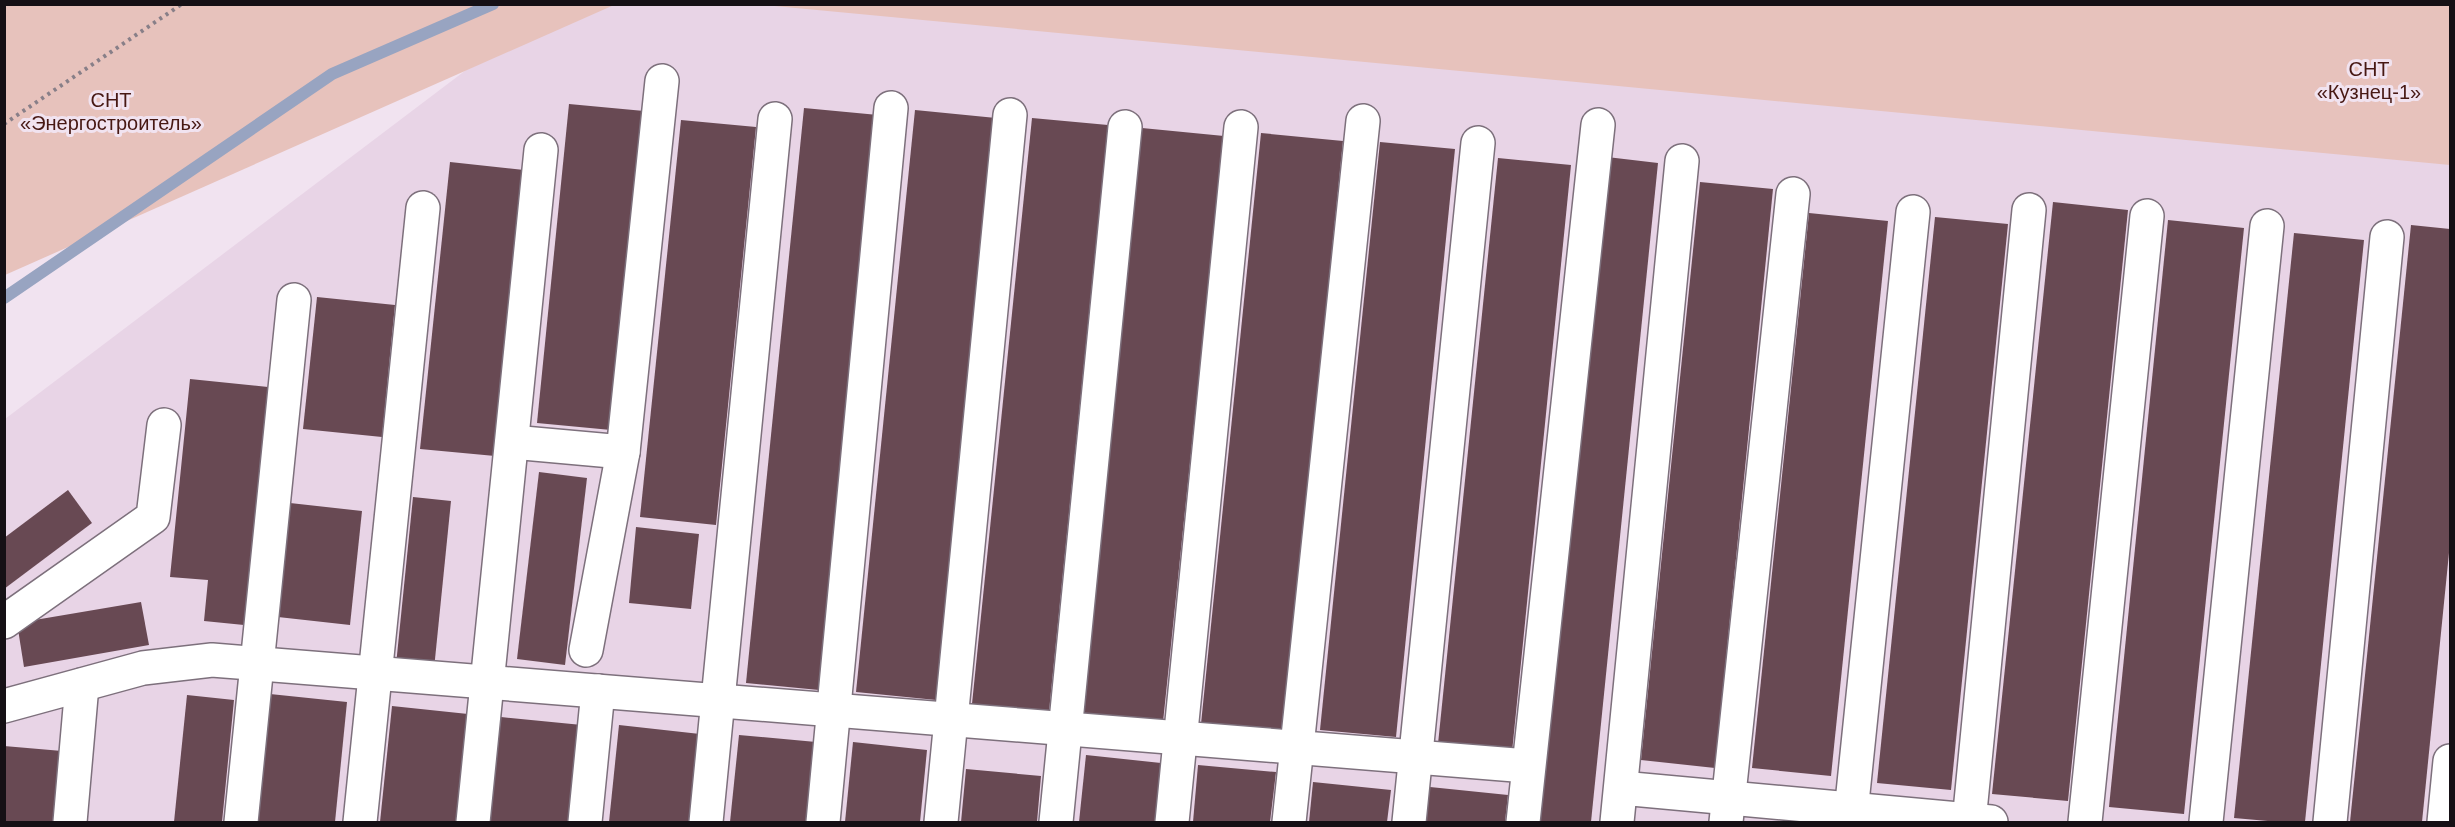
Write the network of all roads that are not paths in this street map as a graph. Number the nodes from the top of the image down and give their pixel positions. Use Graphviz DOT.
graph roads {
  1 [pos="662,81"];
  2 [pos="891,108"];
  3 [pos="1010,114"];
  4 [pos="775,119"];
  5 [pos="1363,121"];
  6 [pos="1598,125"];
  7 [pos="1125,127"];
  8 [pos="1241,127"];
  9 [pos="1478,142"];
  10 [pos="541,150"];
  11 [pos="1682,161"];
  12 [pos="1793,194"];
  13 [pos="423,208"];
  14 [pos="2029,210"];
  15 [pos="1913,212"];
  16 [pos="2147,216"];
  17 [pos="2267,226"];
  18 [pos="2387,237"];
  19 [pos="294,300"];
  20 [pos="164,425"];
  21 [pos="512,442"];
  22 [pos="623,452"];
  23 [pos="4,622"];
  24 [pos="586,650"];
  25 [pos="257,664"];
  26 [pos="376,673"];
  27 [pos="488,682"];
  28 [pos="82,685"];
  29 [pos="598,691"];
  30 [pos="718,700"];
  31 [pos="4,706"];
  32 [pos="834,710"];
  33 [pos="952,719"];
  34 [pos="1066,729"];
  35 [pos="1180,738"];
  36 [pos="1297,747"];
  37 [pos="1416,756"];
  38 [pos="2451,760"];
  39 [pos="1528,766"];
  40 [pos="1621,788"];
  41 [pos="1728,810"];
  42 [pos="1850,816"];
  43 [pos="70,822"];
  44 [pos="241,822"];
  45 [pos="360,822"];
  46 [pos="473,822"];
  47 [pos="585,822"];
  48 [pos="705,822"];
  49 [pos="823,822"];
  50 [pos="941,822"];
  51 [pos="1056,822"];
  52 [pos="1172,822"];
  53 [pos="1289,822"];
  54 [pos="1409,822"];
  55 [pos="1522,822"];
  56 [pos="1617,822"];
  57 [pos="1977,822"];
  58 [pos="2085,822"];
  59 [pos="2206,822"];
  60 [pos="2330,822"];
  61 [pos="2444,822"];
  1 -- 22 [label="lane"];
  2 -- 32 [label="lane"];
  3 -- 33 [label="lane"];
  4 -- 30 [label="lane"];
  5 -- 36 [label="lane"];
  6 -- 39 [label="lane"];
  7 -- 34 [label="lane"];
  8 -- 35 [label="lane"];
  9 -- 37 [label="lane"];
  10 -- 21 [label="lane"];
  11 -- 40 [label="lane"];
  12 -- 41 [label="lane"];
  13 -- 26 [label="lane"];
  14 -- 57 [label="lane"];
  15 -- 42 [label="lane"];
  16 -- 58 [label="lane"];
  17 -- 59 [label="lane"];
  18 -- 60 [label="lane"];
  19 -- 25 [label="lane"];
  20 -- 23 [label="lane"];
  21 -- 22 [label="lane"];
  21 -- 27 [label="lane"];
  22 -- 24 [label="lane"];
  25 -- 26 [label="lane"];
  25 -- 28 [label="lane"];
  25 -- 44 [label="lane"];
  26 -- 27 [label="lane"];
  26 -- 45 [label="lane"];
  27 -- 29 [label="lane"];
  27 -- 46 [label="lane"];
  28 -- 31 [label="lane"];
  28 -- 43 [label="lane"];
  29 -- 30 [label="lane"];
  29 -- 47 [label="lane"];
  30 -- 32 [label="lane"];
  30 -- 48 [label="lane"];
  32 -- 33 [label="lane"];
  32 -- 49 [label="lane"];
  33 -- 34 [label="lane"];
  33 -- 50 [label="lane"];
  34 -- 35 [label="lane"];
  34 -- 51 [label="lane"];
  35 -- 36 [label="lane"];
  35 -- 52 [label="lane"];
  36 -- 37 [label="lane"];
  36 -- 53 [label="lane"];
  37 -- 39 [label="lane"];
  37 -- 54 [label="lane"];
  38 -- 61 [label="lane"];
  39 -- 55 [label="lane"];
  40 -- 41 [label="lane"];
  40 -- 56 [label="lane"];
  41 -- 42 [label="lane"];
  42 -- 57 [label="lane"];
}
